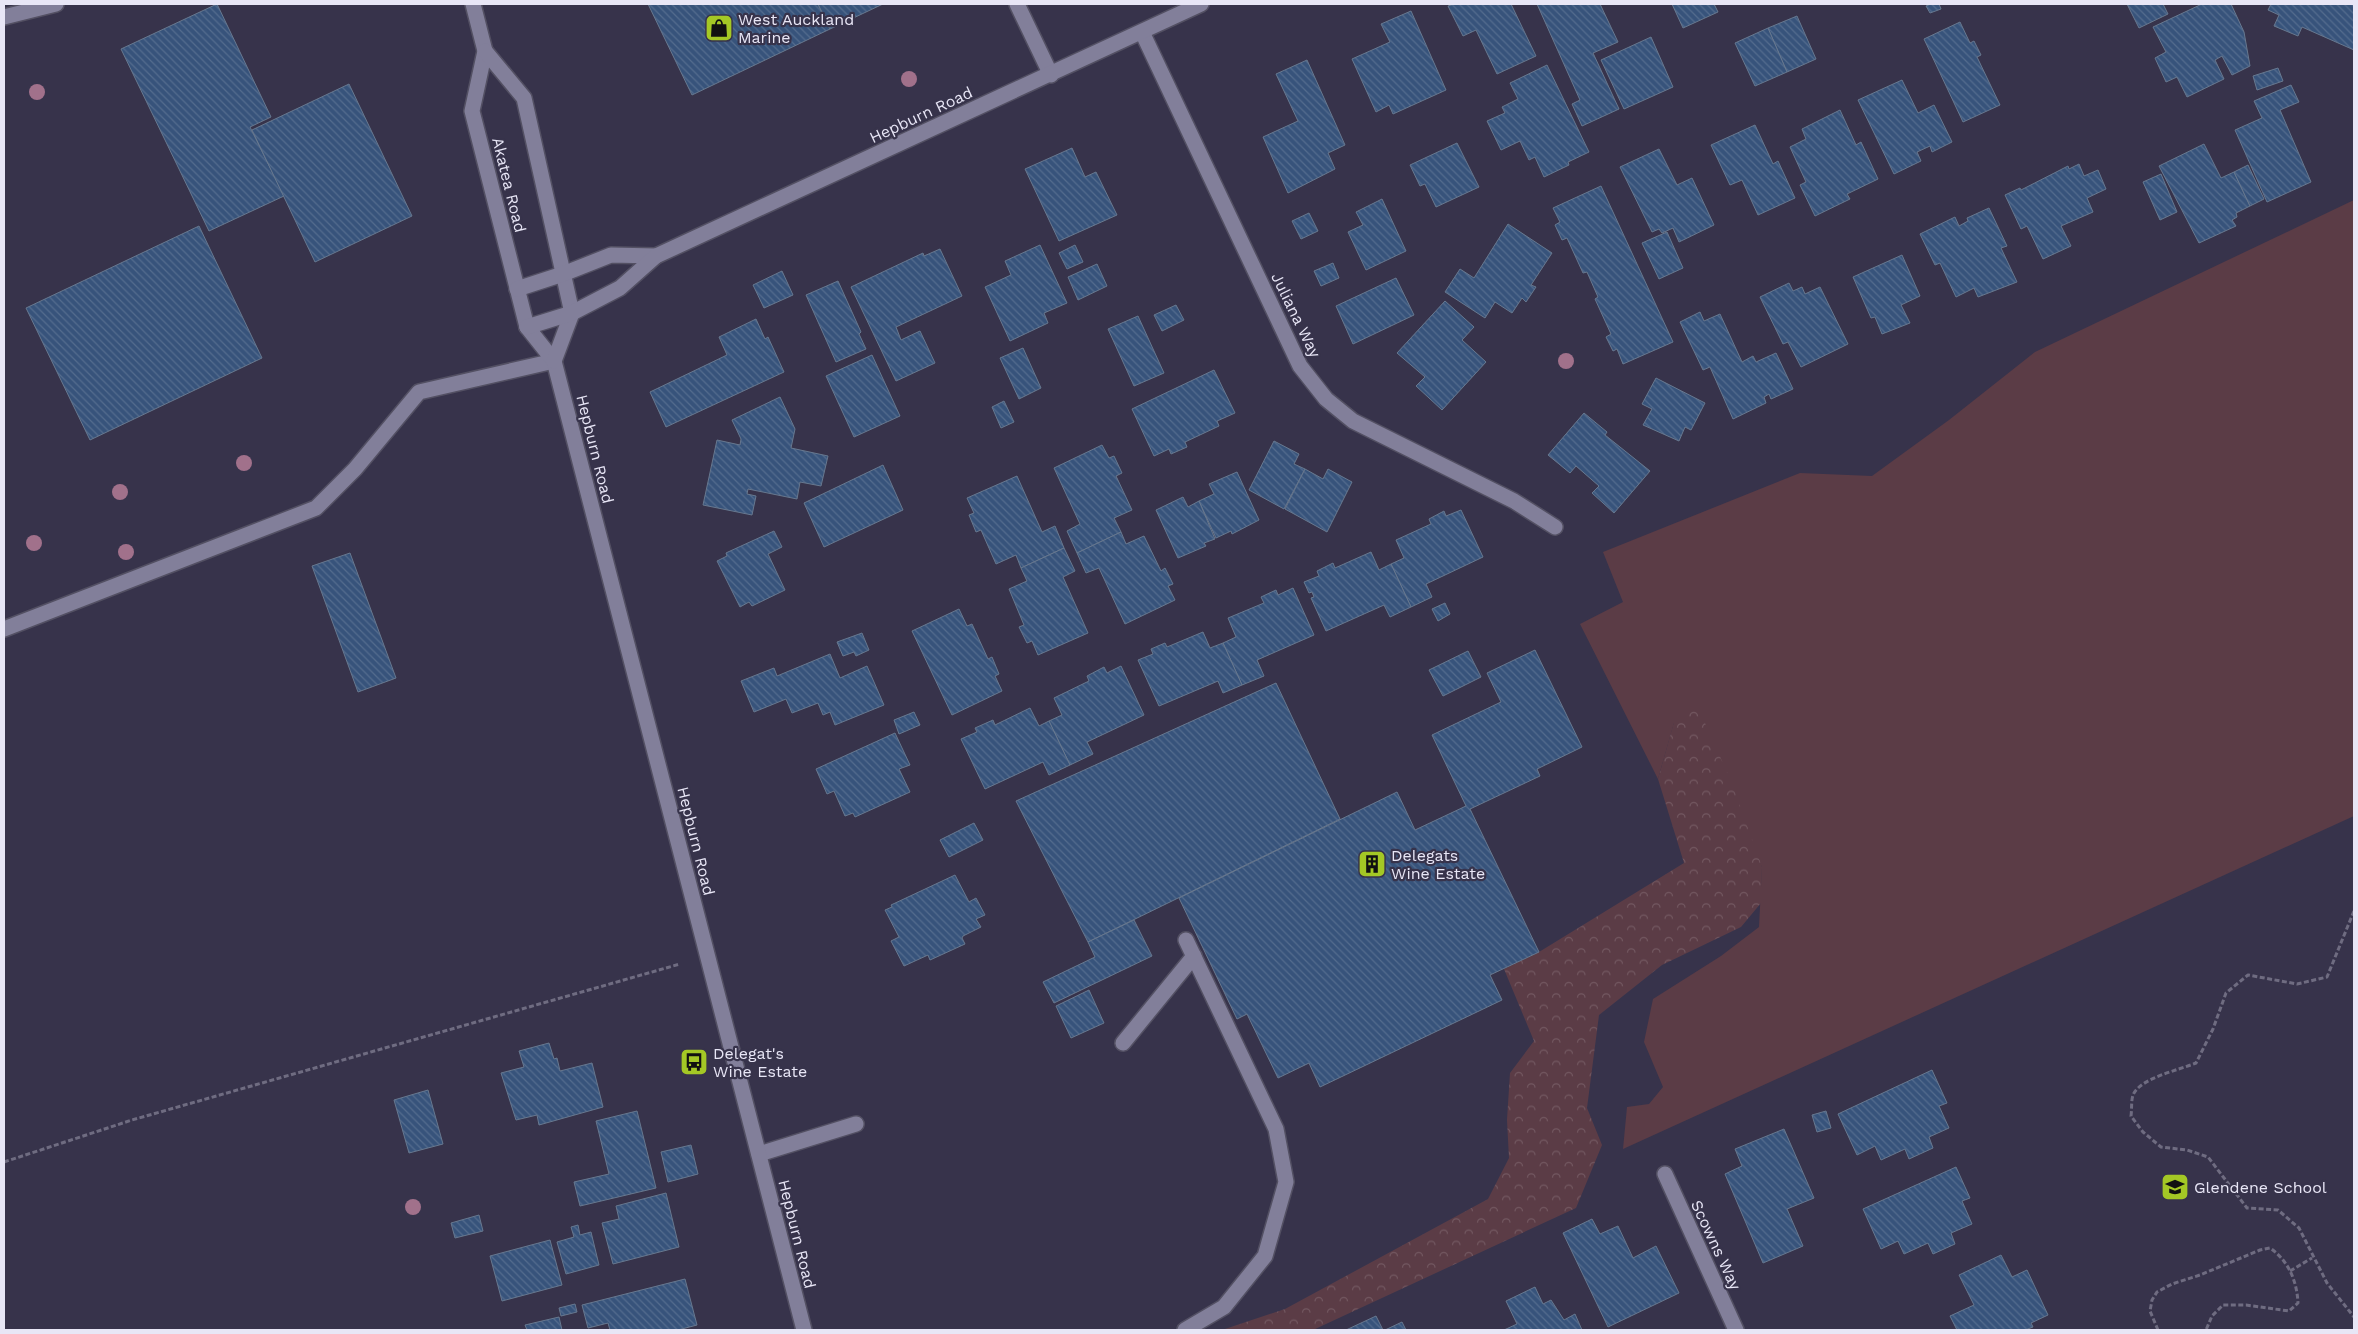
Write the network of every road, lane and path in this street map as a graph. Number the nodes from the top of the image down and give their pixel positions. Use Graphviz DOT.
graph roads {
  1 [pos="56,4"];
  2 [pos="473,4"];
  3 [pos="1017,4"];
  4 [pos="1201,4"];
  5 [pos="4,17"];
  6 [pos="1142,32"];
  7 [pos="485,51"];
  8 [pos="1051,75"];
  9 [pos="656,256"];
  10 [pos="564,274"];
  11 [pos="517,289"];
  12 [pos="572,313"];
  13 [pos="527,326"];
  14 [pos="554,361"];
  15 [pos="1555,527"];
  16 [pos="4,630"];
  17 [pos="2354,911"];
  18 [pos="1186,940"];
  19 [pos="708,956"];
  20 [pos="1194,956"];
  21 [pos="1123,1043"];
  22 [pos="856,1124"];
  23 [pos="759,1154"];
  24 [pos="4,1162"];
  25 [pos="1665,1174"];
  26 [pos="2312,1258"];
  27 [pos="2290,1271"];
  28 [pos="2354,1318"];
  29 [pos="804,1330"];
  30 [pos="1185,1330"];
  31 [pos="1736,1330"];
  32 [pos="2158,1330"];
  33 [pos="2206,1330"];
  1 -- 5 [label="street"];
  2 -- 7 [label="street, Akatea Road"];
  3 -- 8 [label="street"];
  4 -- 6 [label="street, Hepburn Road"];
  6 -- 8 [label="street, Hepburn Road"];
  6 -- 15 [label="street, Juliana Way"];
  7 -- 10 [label="street, Akatea Road"];
  7 -- 11 [label="street, Akatea Road"];
  8 -- 9 [label="street, Hepburn Road"];
  9 -- 10 [label="street, Hepburn Road"];
  9 -- 12 [label="street, Hepburn Road"];
  10 -- 11 [label="street, Hepburn Road"];
  10 -- 12 [label="street, Akatea Road"];
  11 -- 13 [label="street, Akatea Road"];
  12 -- 13 [label="street, Hepburn Road"];
  12 -- 14 [label="street"];
  13 -- 14 [label="street, Hepburn Road"];
  14 -- 16 [label="street"];
  14 -- 19 [label="street, Hepburn Road"];
  17 -- 26 [label="path"];
  18 -- 20 [label="street"];
  19 -- 23 [label="street, Hepburn Road"];
  19 -- 24 [label="path"];
  20 -- 21 [label="street"];
  20 -- 30 [label="street"];
  22 -- 23 [label="street"];
  23 -- 29 [label="street, Hepburn Road"];
  25 -- 31 [label="street, Scowns Way"];
  26 -- 27 [label="path"];
  26 -- 28 [label="path"];
  27 -- 32 [label="path"];
  27 -- 33 [label="path"];
}
